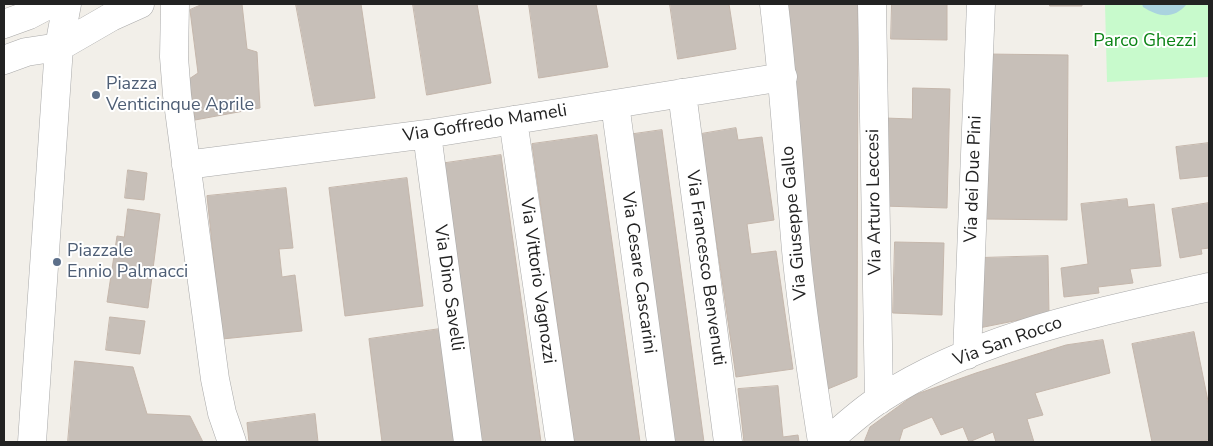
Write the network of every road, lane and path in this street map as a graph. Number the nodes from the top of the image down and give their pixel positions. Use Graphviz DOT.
graph roads {
  1 [pos="50,4"];
  2 [pos="67,4"];
  3 [pos="140,4"];
  4 [pos="175,4"];
  5 [pos="774,4"];
  6 [pos="872,4"];
  7 [pos="981,4"];
  8 [pos="4,24"];
  9 [pos="59,47"];
  10 [pos="4,60"];
  11 [pos="782,77"];
  12 [pos="682,93"];
  13 [pos="614,104"];
  14 [pos="513,120"];
  15 [pos="427,134"];
  16 [pos="186,165"];
  17 [pos="1209,287"];
  18 [pos="967,355"];
  19 [pos="879,400"];
  20 [pos="32,442"];
  21 [pos="232,442"];
  22 [pos="468,442"];
  23 [pos="560,442"];
  24 [pos="660,442"];
  25 [pos="728,442"];
  26 [pos="822,442"];
  27 [pos="828,442"];
  1 -- 8 [label="street"];
  2 -- 9 [label="street"];
  3 -- 9 [label="street"];
  4 -- 16 [label="street"];
  5 -- 11 [label="street, Via Giuseppe Gallo"];
  6 -- 19 [label="street, Via Arturo Leccesi"];
  7 -- 18 [label="street, Via dei Due Pini"];
  9 -- 10 [label="street"];
  9 -- 20 [label="street"];
  11 -- 12 [label="street, Via Goffredo Mameli"];
  11 -- 26 [label="street, Via Giuseppe Gallo"];
  12 -- 13 [label="street, Via Goffredo Mameli"];
  12 -- 25 [label="street, Via Francesco Benvenuti"];
  13 -- 14 [label="street, Via Goffredo Mameli"];
  13 -- 24 [label="street, Via Cesare Cascarini"];
  14 -- 15 [label="street, Via Goffredo Mameli"];
  14 -- 23 [label="street, Via Vittorio Vagnozzi"];
  15 -- 16 [label="street, Via Goffredo Mameli"];
  15 -- 22 [label="street, Via Dino Savelli"];
  16 -- 21 [label="street"];
  17 -- 18 [label="street, Via San Rocco"];
  18 -- 19 [label="street, Via San Rocco"];
  19 -- 27 [label="street, Via San Rocco"];
}
